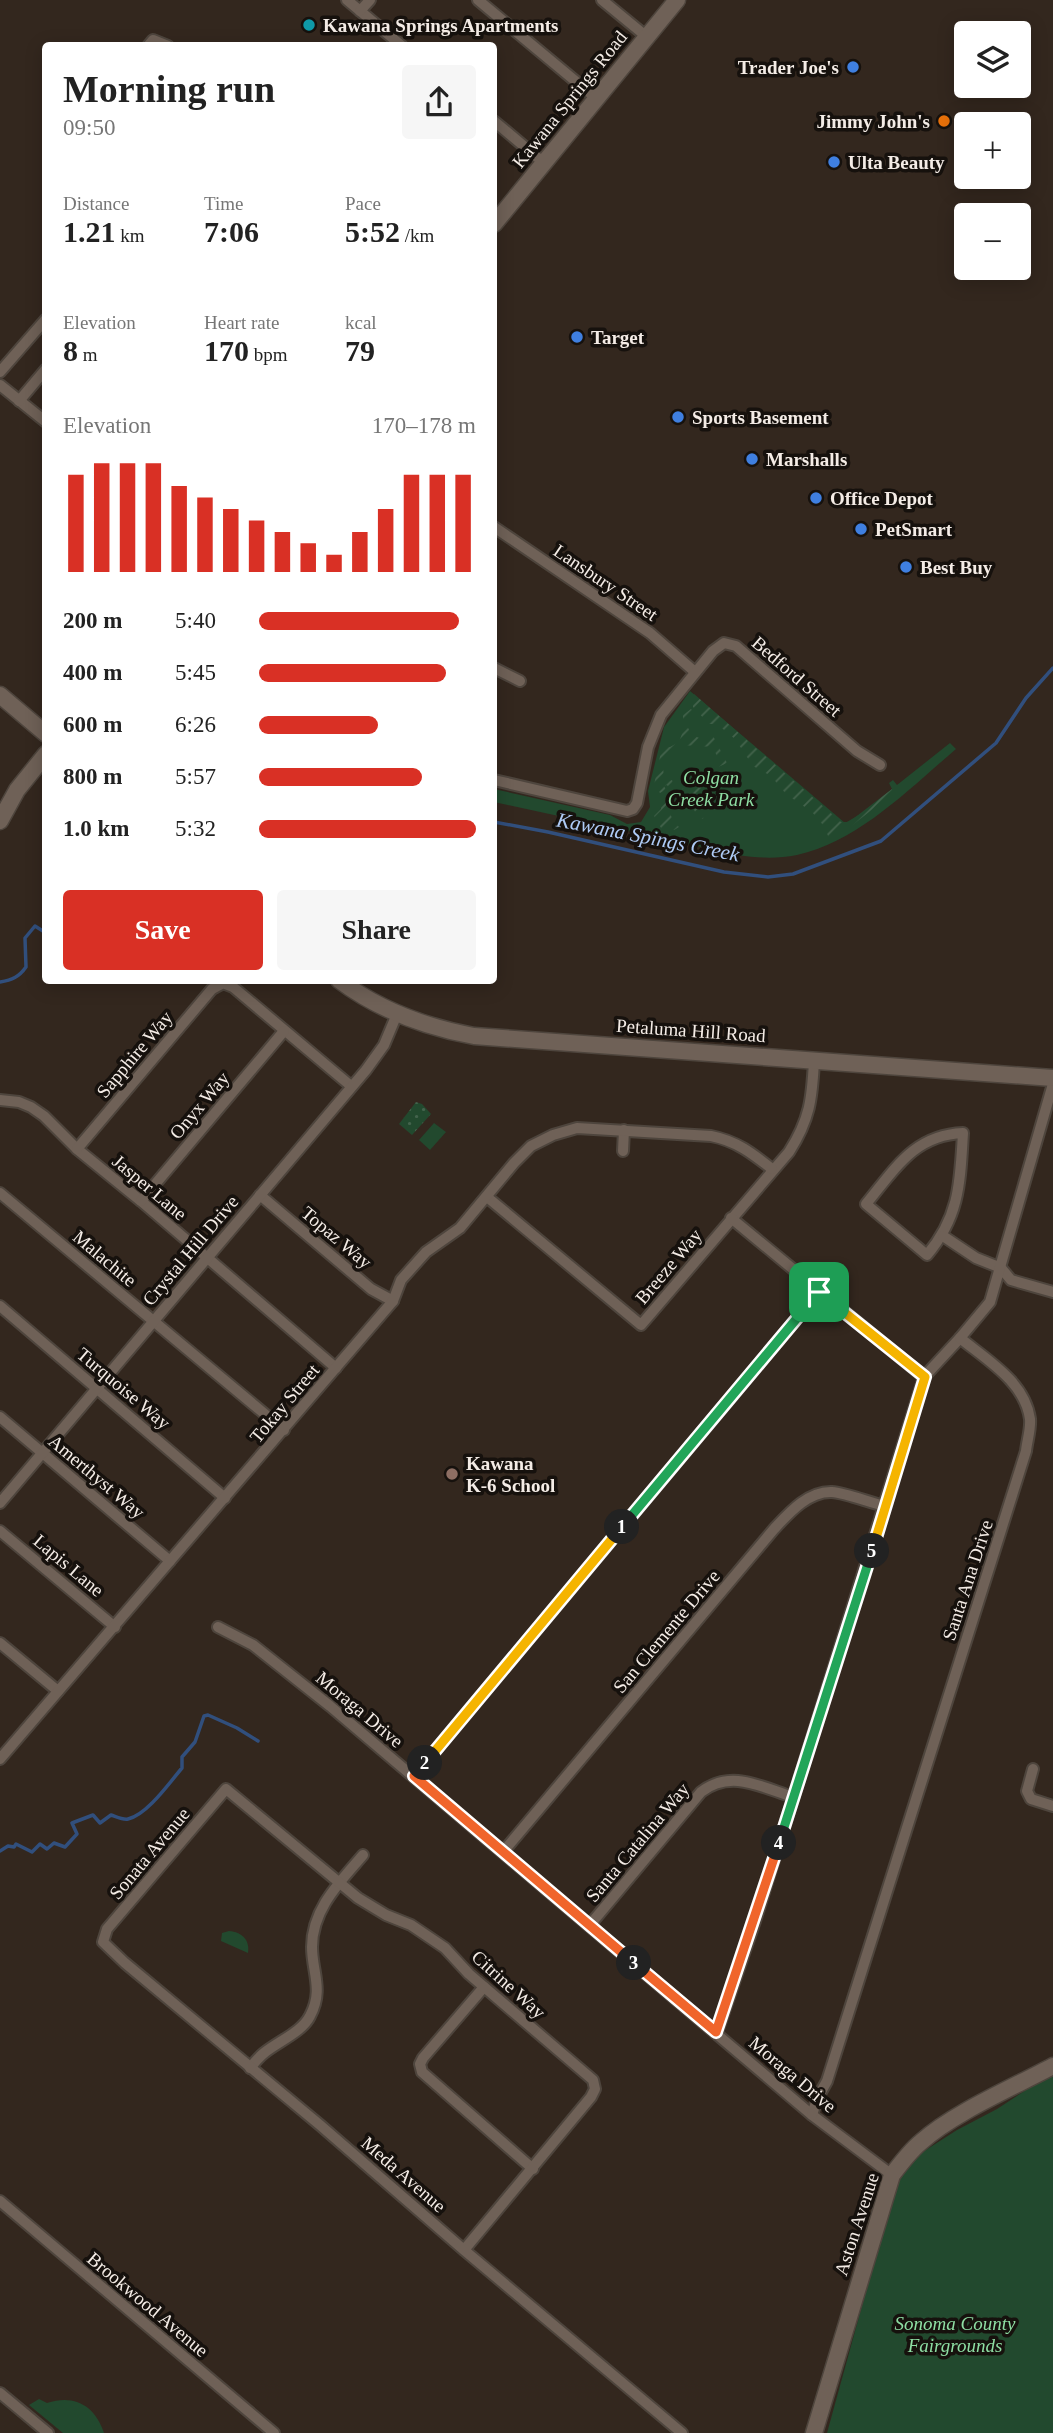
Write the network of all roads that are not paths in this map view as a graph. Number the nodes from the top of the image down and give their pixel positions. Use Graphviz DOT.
graph roads {
  1 [pos="347,0"];
  2 [pos="370,0"];
  3 [pos="478,0"];
  4 [pos="602,0"];
  5 [pos="677,0"];
  6 [pos="360,11"];
  7 [pos="647,37"];
  8 [pos="397,42"];
  9 [pos="597,99"];
  10 [pos="497,124"];
  11 [pos="544,163"];
  12 [pos="497,220"];
  13 [pos="42,324"];
  14 [pos="0,372"];
  15 [pos="42,374"];
  16 [pos="0,386"];
  17 [pos="19,401"];
  18 [pos="42,419"];
  19 [pos="497,529"];
  20 [pos="497,670"];
  21 [pos="695,672"];
  22 [pos="520,681"];
  23 [pos="0,695"];
  24 [pos="42,731"];
  25 [pos="42,759"];
  26 [pos="880,765"];
  27 [pos="497,781"];
  28 [pos="0,821"];
  29 [pos="220,984"];
  30 [pos="226,984"];
  31 [pos="345,984"];
  32 [pos="397,1014"];
  33 [pos="284,1031"];
  34 [pos="814,1061"];
  35 [pos="1053,1078"];
  36 [pos="1053,1084"];
  37 [pos="351,1086"];
  38 [pos="0,1100"];
  39 [pos="624,1130"];
  40 [pos="77,1149"];
  41 [pos="623,1151"];
  42 [pos="772,1169"];
  43 [pos="0,1193"];
  44 [pos="260,1195"];
  45 [pos="487,1196"];
  46 [pos="141,1201"];
  47 [pos="731,1218"];
  48 [pos="943,1236"];
  49 [pos="207,1258"];
  50 [pos="1001,1268"];
  51 [pos="819,1292"];
  52 [pos="1053,1292"];
  53 [pos="393,1301"];
  54 [pos="0,1306"];
  55 [pos="153,1321"];
  56 [pos="960,1338"];
  57 [pos="337,1368"];
  58 [pos="925,1377"];
  59 [pos="97,1388"];
  60 [pos="0,1417"];
  61 [pos="284,1430"];
  62 [pos="43,1453"];
  63 [pos="225,1498"];
  64 [pos="0,1503"];
  65 [pos="886,1506"];
  66 [pos="0,1531"];
  67 [pos="170,1562"];
  68 [pos="115,1627"];
  69 [pos="218,1627"];
  70 [pos="0,1643"];
  71 [pos="58,1691"];
  72 [pos="1,1757"];
  73 [pos="1033,1769"];
  74 [pos="414,1776"];
  75 [pos="226,1789"];
  76 [pos="793,1797"];
  77 [pos="1053,1806"];
  78 [pos="503,1852"];
  79 [pos="363,1855"];
  80 [pos="340,1883"];
  81 [pos="589,1926"];
  82 [pos="103,1942"];
  83 [pos="484,1987"];
  84 [pos="716,2032"];
  85 [pos="1053,2066"];
  86 [pos="250,2068"];
  87 [pos="812,2115"];
  88 [pos="533,2169"];
  89 [pos="892,2175"];
  90 [pos="0,2201"];
  91 [pos="464,2250"];
  92 [pos="0,2393"];
  93 [pos="48,2433"];
  94 [pos="274,2433"];
  95 [pos="682,2433"];
  96 [pos="814,2433"];
  1 -- 6 [label="street"];
  2 -- 6 [label="street"];
  3 -- 9 [label="street"];
  4 -- 7 [label="street"];
  5 -- 7 [label="street, Kawana Springs Road"];
  6 -- 8 [label="street"];
  7 -- 9 [label="street, Kawana Springs Road"];
  9 -- 11 [label="street, Kawana Springs Road"];
  10 -- 11 [label="street"];
  11 -- 12 [label="street, Kawana Springs Road"];
  13 -- 14 [label="street"];
  15 -- 17 [label="street"];
  16 -- 17 [label="street"];
  17 -- 18 [label="street"];
  19 -- 21 [label="street, Lansbury Street"];
  20 -- 22 [label="street"];
  21 -- 26 [label="street, Bedford Street"];
  21 -- 27 [label="street, Bedford Street"];
  23 -- 24 [label="street"];
  25 -- 28 [label="street"];
  29 -- 40 [label="street, Sapphire Way"];
  30 -- 33 [label="street, Sapphire Way"];
  31 -- 32 [label="street, Petaluma Hill Road"];
  32 -- 34 [label="street, Petaluma Hill Road"];
  32 -- 37 [label="street, Crystal Hill Drive"];
  33 -- 37 [label="street, Sapphire Way"];
  33 -- 46 [label="street, Onyx Way"];
  34 -- 35 [label="street, Petaluma Hill Road"];
  34 -- 42 [label="street, Breeze Way"];
  36 -- 50 [label="street"];
  37 -- 44 [label="street, Crystal Hill Drive"];
  38 -- 40 [label="street, Jasper Lane"];
  39 -- 41 [label="street"];
  39 -- 42 [label="street, Tokay Street"];
  39 -- 45 [label="street, Tokay Street"];
  40 -- 46 [label="street, Jasper Lane"];
  42 -- 47 [label="street, Breeze Way"];
  43 -- 55 [label="street, Malachite"];
  44 -- 49 [label="street, Crystal Hill Drive"];
  44 -- 53 [label="street, Topaz Way"];
  45 -- 47 [label="street, Breeze Way"];
  45 -- 53 [label="street, Tokay Street"];
  46 -- 49 [label="street, Jasper Lane"];
  47 -- 51 [label="street"];
  48 -- 48 [label="street"];
  48 -- 50 [label="street"];
  49 -- 55 [label="street, Crystal Hill Drive"];
  49 -- 57 [label="street, Jasper Lane"];
  50 -- 52 [label="street"];
  50 -- 56 [label="street"];
  51 -- 58 [label="street"];
  51 -- 74 [label="street"];
  53 -- 57 [label="street, Tokay Street"];
  54 -- 59 [label="street, Turquoise Way"];
  55 -- 59 [label="street, Crystal Hill Drive"];
  55 -- 61 [label="street, Malachite"];
  56 -- 58 [label="street"];
  56 -- 87 [label="street, Santa Ana Drive"];
  57 -- 61 [label="street, Tokay Street"];
  58 -- 65 [label="street"];
  59 -- 62 [label="street, Crystal Hill Drive"];
  59 -- 63 [label="street, Turquoise Way"];
  60 -- 62 [label="street, Amerthyst Way"];
  61 -- 63 [label="street, Tokay Street"];
  62 -- 64 [label="street, Crystal Hill Drive"];
  62 -- 67 [label="street, Amerthyst Way"];
  63 -- 67 [label="street, Tokay Street"];
  65 -- 76 [label="street"];
  65 -- 78 [label="street, San Clemente Drive"];
  66 -- 68 [label="street, Lapis Lane"];
  67 -- 68 [label="street, Tokay Street"];
  68 -- 71 [label="street, Tokay Street"];
  69 -- 74 [label="street, Moraga Drive"];
  70 -- 71 [label="street"];
  71 -- 72 [label="street, Tokay Street"];
  73 -- 77 [label="street"];
  74 -- 78 [label="street, Moraga Drive"];
  75 -- 80 [label="street, Citrine Way"];
  75 -- 82 [label="street, Sonata Avenue"];
  76 -- 81 [label="street, Santa Catalina Way"];
  76 -- 84 [label="street"];
  78 -- 81 [label="street, Moraga Drive"];
  79 -- 80 [label="street"];
  80 -- 83 [label="street, Citrine Way"];
  80 -- 86 [label="street"];
  81 -- 84 [label="street, Moraga Drive"];
  82 -- 86 [label="street, Meda Avenue"];
  83 -- 88 [label="street, Citrine Way"];
  83 -- 88 [label="street"];
  84 -- 87 [label="street, Moraga Drive"];
  85 -- 89 [label="street, Aston Avenue"];
  86 -- 91 [label="street, Meda Avenue"];
  87 -- 89 [label="street, Moraga Drive"];
  88 -- 91 [label="street, Citrine Way"];
  89 -- 96 [label="street, Aston Avenue"];
  90 -- 94 [label="street, Brookwood Avenue"];
  91 -- 95 [label="street, Meda Avenue"];
  92 -- 93 [label="street"];
}
